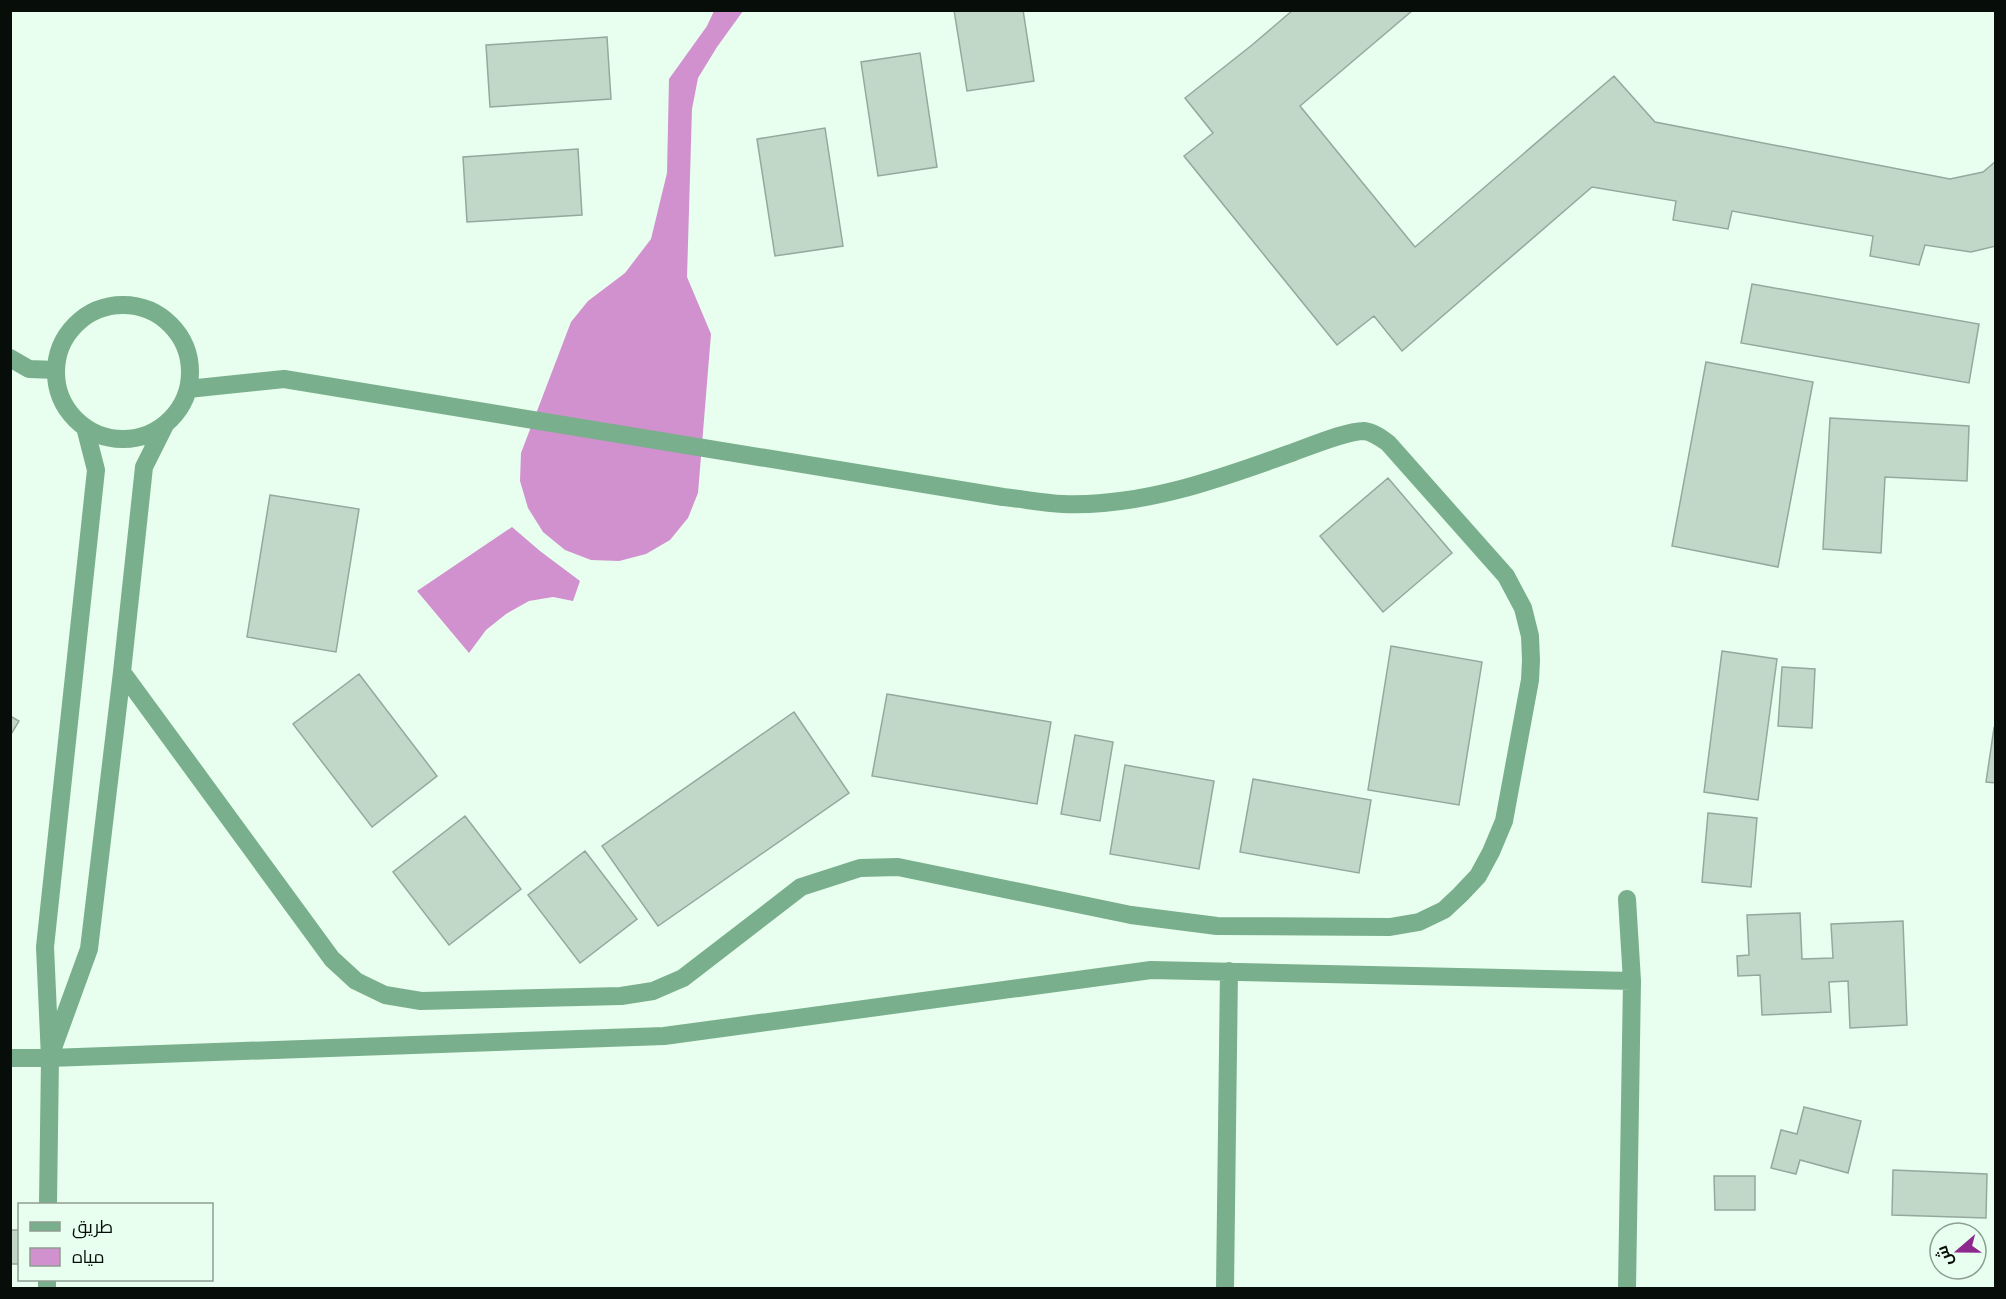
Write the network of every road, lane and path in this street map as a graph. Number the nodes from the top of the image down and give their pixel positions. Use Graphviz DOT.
graph roads {
  1 [pos="10,358"];
  2 [pos="56,370"];
  3 [pos="188,390"];
  4 [pos="165,425"];
  5 [pos="85,427"];
  6 [pos="122,672"];
  7 [pos="1627,899"];
  8 [pos="1229,971"];
  9 [pos="1632,981"];
  10 [pos="10,1058"];
  11 [pos="50,1058"];
  12 [pos="48,1203"];
  13 [pos="1225,1288"];
  14 [pos="1627,1288"];
  1 -- 2 [label="street"];
  2 -- 3 [label="street"];
  2 -- 5 [label="street"];
  3 -- 4 [label="street"];
  3 -- 6 [label="street"];
  4 -- 5 [label="street"];
  4 -- 6 [label="street"];
  5 -- 11 [label="street"];
  6 -- 11 [label="street"];
  7 -- 9 [label="street"];
  8 -- 9 [label="street"];
  8 -- 11 [label="street"];
  8 -- 13 [label="street"];
  9 -- 14 [label="street"];
  10 -- 11 [label="street"];
  11 -- 12 [label="street"];
}
